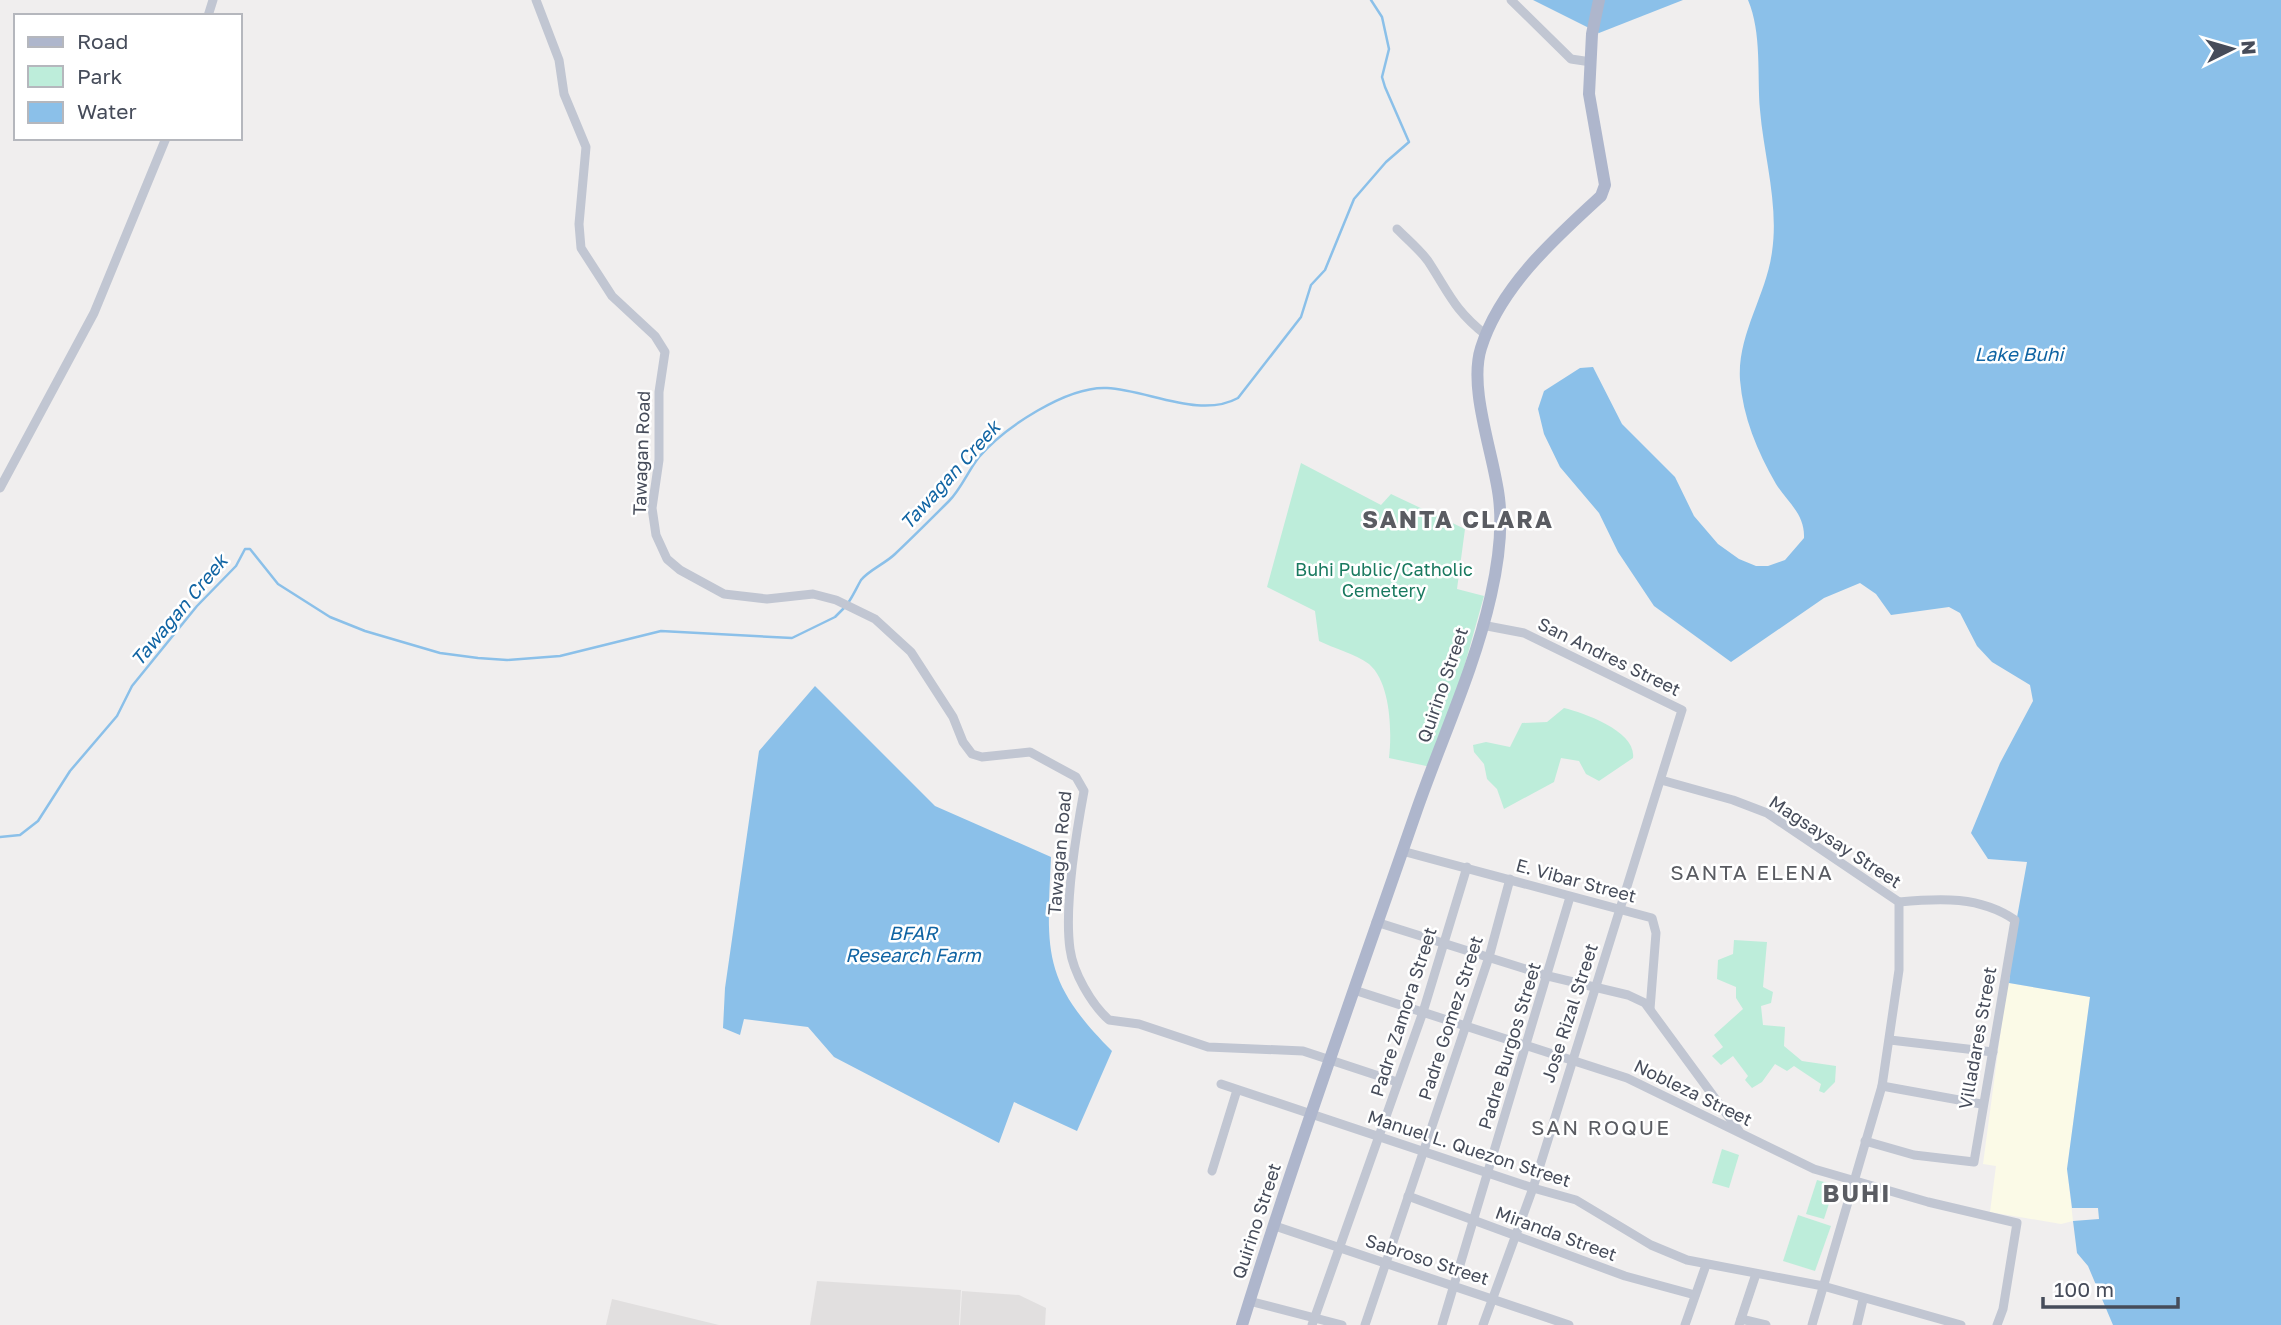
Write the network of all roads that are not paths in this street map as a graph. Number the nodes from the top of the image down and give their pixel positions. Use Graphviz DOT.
graph roads {
  1 [pos="536,0"];
  2 [pos="1511,0"];
  3 [pos="1599,0"];
  4 [pos="1591,62"];
  5 [pos="165,140"];
  6 [pos="1397,229"];
  7 [pos="1486,334"];
  8 [pos="0,488"];
  9 [pos="1482,625"];
  10 [pos="1682,710"];
  11 [pos="1661,780"];
  12 [pos="1402,851"];
  13 [pos="1467,867"];
  14 [pos="1510,878"];
  15 [pos="1570,897"];
  16 [pos="1899,902"];
  17 [pos="1619,909"];
  18 [pos="1376,922"];
  19 [pos="1444,943"];
  20 [pos="1489,957"];
  21 [pos="1548,976"];
  22 [pos="1595,989"];
  23 [pos="1354,990"];
  24 [pos="1650,1009"];
  25 [pos="1423,1012"];
  26 [pos="1466,1027"];
  27 [pos="1890,1040"];
  28 [pos="1525,1047"];
  29 [pos="1993,1052"];
  30 [pos="1330,1059"];
  31 [pos="1571,1060"];
  32 [pos="1397,1082"];
  33 [pos="1221,1084"];
  34 [pos="1881,1086"];
  35 [pos="1237,1090"];
  36 [pos="1982,1104"];
  37 [pos="1310,1115"];
  38 [pos="1739,1132"];
  39 [pos="1379,1137"];
  40 [pos="1865,1140"];
  41 [pos="1423,1151"];
  42 [pos="1212,1171"];
  43 [pos="1488,1172"];
  44 [pos="1853,1181"];
  45 [pos="1533,1188"];
  46 [pos="1408,1196"];
  47 [pos="1475,1221"];
  48 [pos="1275,1226"];
  49 [pos="1516,1236"];
  50 [pos="1339,1247"];
  51 [pos="1385,1262"];
  52 [pos="1706,1265"];
  53 [pos="1756,1274"];
  54 [pos="1454,1285"];
  55 [pos="1822,1286"];
  56 [pos="1695,1295"];
  57 [pos="1493,1298"];
  58 [pos="1863,1300"];
  59 [pos="1249,1301"];
  60 [pos="1313,1322"];
  61 [pos="1740,1322"];
  62 [pos="1242,1325"];
  63 [pos="1342,1325"];
  64 [pos="1365,1325"];
  65 [pos="1442,1325"];
  66 [pos="1483,1325"];
  67 [pos="1569,1325"];
  68 [pos="1685,1325"];
  69 [pos="1766,1325"];
  70 [pos="1812,1325"];
  71 [pos="1857,1325"];
  72 [pos="1961,1325"];
  73 [pos="1997,1325"];
  1 -- 30 [label="street, Tawagan Road"];
  2 -- 4 [label="street"];
  3 -- 4 [label="main road, Quirino Street"];
  4 -- 7 [label="main road, Quirino Street"];
  5 -- 8 [label="street"];
  6 -- 7 [label="street"];
  7 -- 9 [label="main road, Quirino Street"];
  9 -- 10 [label="street, San Andres Street"];
  9 -- 12 [label="main road, Quirino Street"];
  10 -- 11 [label="street, Jose Rizal Street"];
  11 -- 16 [label="street, Magsaysay Street"];
  11 -- 17 [label="street, Jose Rizal Street"];
  12 -- 13 [label="street, E. Vibar Street"];
  12 -- 18 [label="main road, Quirino Street"];
  13 -- 14 [label="street, E. Vibar Street"];
  13 -- 19 [label="street, Padre Zamora Street"];
  14 -- 15 [label="street, E. Vibar Street"];
  14 -- 20 [label="street, Padre Gomez Street"];
  15 -- 17 [label="street, E. Vibar Street"];
  15 -- 21 [label="street, Padre Burgos Street"];
  16 -- 27 [label="street, Magsaysay Street"];
  16 -- 29 [label="street, Villadares Street"];
  17 -- 22 [label="street, Jose Rizal Street"];
  17 -- 24 [label="street, E. Vibar Street"];
  18 -- 19 [label="street"];
  18 -- 23 [label="main road, Quirino Street"];
  19 -- 20 [label="street"];
  19 -- 25 [label="street, Padre Zamora Street"];
  20 -- 21 [label="street"];
  20 -- 26 [label="street, Padre Gomez Street"];
  21 -- 22 [label="street"];
  21 -- 28 [label="street, Padre Burgos Street"];
  22 -- 24 [label="street"];
  22 -- 31 [label="street, Jose Rizal Street"];
  23 -- 25 [label="street, Nobleza Street"];
  23 -- 30 [label="main road, Quirino Street"];
  24 -- 38 [label="street"];
  25 -- 26 [label="street, Nobleza Street"];
  25 -- 32 [label="street, Padre Zamora Street"];
  26 -- 28 [label="street, Nobleza Street"];
  26 -- 41 [label="street, Padre Gomez Street"];
  27 -- 29 [label="street"];
  27 -- 34 [label="street, Magsaysay Street"];
  28 -- 31 [label="street, Nobleza Street"];
  28 -- 43 [label="street, Padre Burgos Street"];
  29 -- 36 [label="street, Villadares Street"];
  30 -- 32 [label="street, Tawagan Road"];
  30 -- 37 [label="main road, Quirino Street"];
  31 -- 38 [label="street, Nobleza Street"];
  31 -- 45 [label="street, Jose Rizal Street"];
  32 -- 39 [label="street, Padre Zamora Street"];
  33 -- 35 [label="street, Manuel L. Quezon Street"];
  34 -- 36 [label="street"];
  34 -- 40 [label="street, Magsaysay Street"];
  35 -- 37 [label="street, Manuel L. Quezon Street"];
  35 -- 42 [label="street"];
  36 -- 40 [label="street, Villadares Street"];
  37 -- 39 [label="street, Manuel L. Quezon Street"];
  37 -- 48 [label="main road, Quirino Street"];
  38 -- 44 [label="street, Nobleza Street"];
  39 -- 41 [label="street, Manuel L. Quezon Street"];
  39 -- 50 [label="street, Padre Zamora Street"];
  40 -- 44 [label="street, Magsaysay Street"];
  41 -- 43 [label="street, Manuel L. Quezon Street"];
  41 -- 46 [label="street, Padre Gomez Street"];
  43 -- 45 [label="street, Manuel L. Quezon Street"];
  43 -- 47 [label="street, Padre Burgos Street"];
  44 -- 55 [label="street, Magsaysay Street"];
  44 -- 73 [label="street, Nobleza Street"];
  45 -- 49 [label="street, Jose Rizal Street"];
  45 -- 52 [label="street, Manuel L. Quezon Street"];
  46 -- 47 [label="street, Miranda Street"];
  46 -- 51 [label="street, Padre Gomez Street"];
  47 -- 49 [label="street, Miranda Street"];
  47 -- 54 [label="street, Padre Burgos Street"];
  48 -- 50 [label="street, Sabroso Street"];
  48 -- 59 [label="main road, Quirino Street"];
  49 -- 56 [label="street, Miranda Street"];
  49 -- 57 [label="street, Jose Rizal Street"];
  50 -- 51 [label="street, Sabroso Street"];
  50 -- 60 [label="street, Padre Zamora Street"];
  51 -- 54 [label="street, Sabroso Street"];
  51 -- 64 [label="street, Padre Gomez Street"];
  52 -- 53 [label="street, Manuel L. Quezon Street"];
  52 -- 56 [label="street"];
  53 -- 55 [label="street, Manuel L. Quezon Street"];
  53 -- 61 [label="street"];
  54 -- 57 [label="street, Sabroso Street"];
  54 -- 65 [label="street, Padre Burgos Street"];
  55 -- 58 [label="street, Manuel L. Quezon Street"];
  55 -- 70 [label="street, Magsaysay Street"];
  56 -- 68 [label="street"];
  57 -- 66 [label="street, Jose Rizal Street"];
  57 -- 67 [label="street, Sabroso Street"];
  58 -- 71 [label="street"];
  58 -- 72 [label="street, Manuel L. Quezon Street"];
  59 -- 60 [label="street"];
  59 -- 62 [label="main road, Quirino Street"];
  60 -- 63 [label="street"];
  61 -- 69 [label="street"];
}
